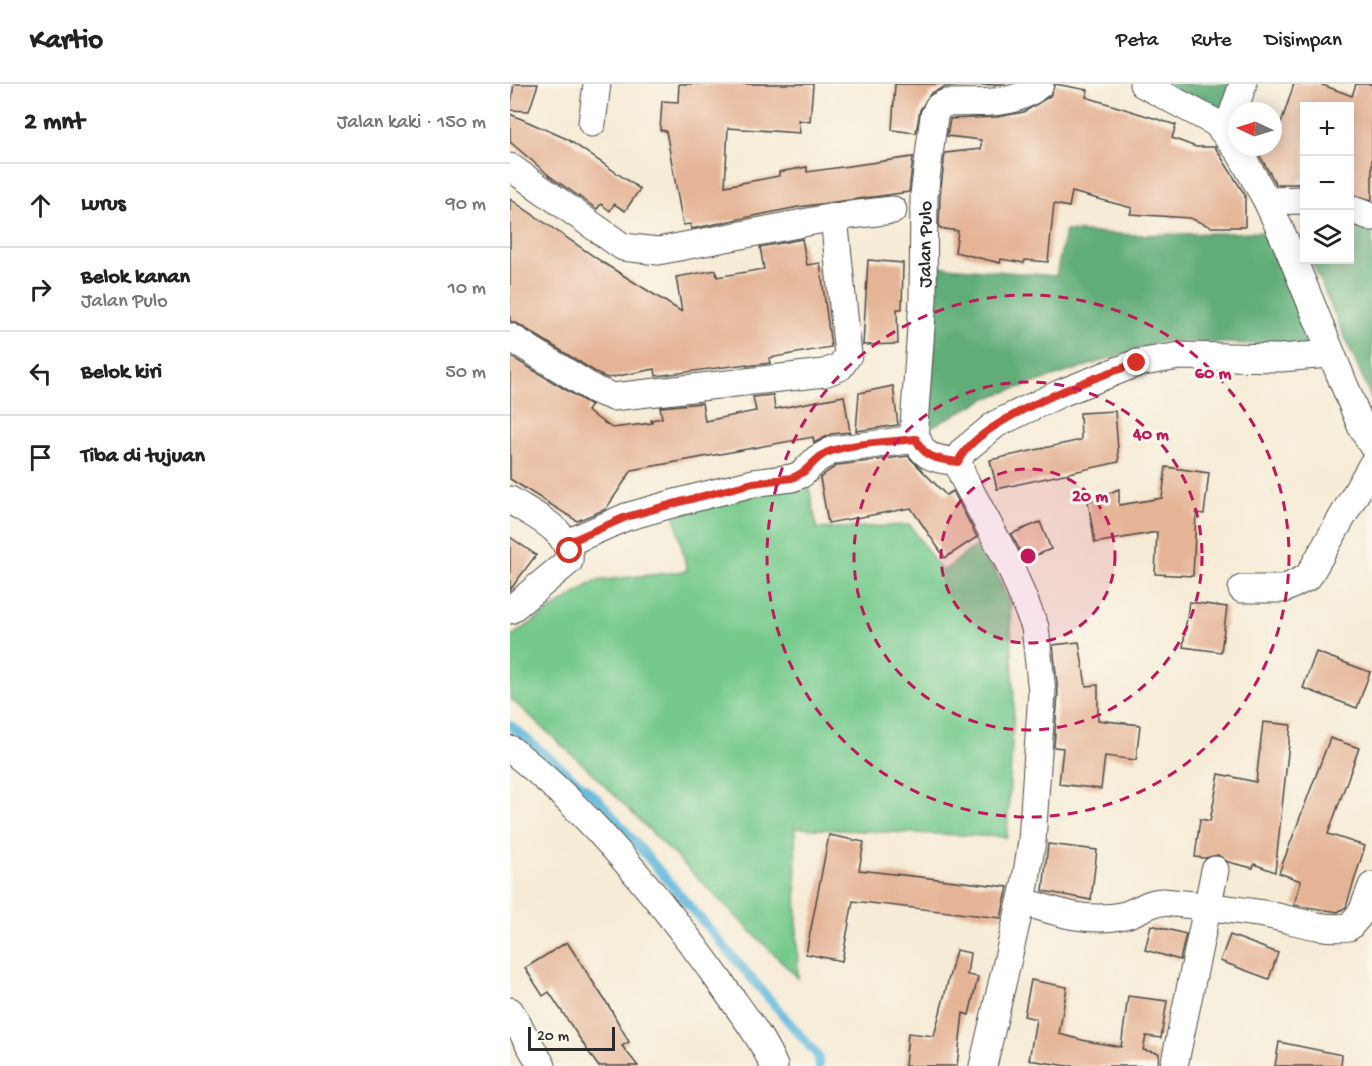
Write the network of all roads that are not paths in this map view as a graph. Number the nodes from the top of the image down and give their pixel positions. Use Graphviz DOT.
graph roads {
  1 [pos="597,84"];
  2 [pos="1040,84"];
  3 [pos="1143,84"];
  4 [pos="1243,84"];
  5 [pos="592,123"];
  6 [pos="1226,133"];
  7 [pos="510,166"];
  8 [pos="1300,200"];
  9 [pos="1268,201"];
  10 [pos="893,210"];
  11 [pos="1352,210"];
  12 [pos="834,217"];
  13 [pos="1372,218"];
  14 [pos="510,337"];
  15 [pos="1330,354"];
  16 [pos="916,439"];
  17 [pos="1372,445"];
  18 [pos="958,462"];
  19 [pos="1372,465"];
  20 [pos="510,500"];
  21 [pos="567,543"];
  22 [pos="1242,589"];
  23 [pos="510,610"];
  24 [pos="510,749"];
  25 [pos="1215,870"];
  26 [pos="1372,886"];
  27 [pos="1022,901"];
  28 [pos="1209,907"];
  29 [pos="510,1011"];
  30 [pos="542,1066"];
  31 [pos="774,1066"];
  32 [pos="983,1066"];
  33 [pos="1174,1066"];
  1 -- 5 [label="street"];
  2 -- 16 [label="street, Jalan Pulo"];
  3 -- 6 [label="street"];
  4 -- 6 [label="street"];
  6 -- 9 [label="street"];
  7 -- 12 [label="street"];
  8 -- 9 [label="street"];
  9 -- 15 [label="street"];
  10 -- 12 [label="street"];
  11 -- 13 [label="street"];
  12 -- 14 [label="street"];
  15 -- 17 [label="street"];
  15 -- 18 [label="street"];
  16 -- 18 [label="street"];
  16 -- 21 [label="street"];
  18 -- 27 [label="street"];
  19 -- 22 [label="street"];
  20 -- 21 [label="street"];
  21 -- 23 [label="street"];
  24 -- 31 [label="street"];
  25 -- 28 [label="street"];
  26 -- 28 [label="street"];
  27 -- 28 [label="street"];
  27 -- 32 [label="street"];
  28 -- 33 [label="street"];
  29 -- 30 [label="street"];
}
